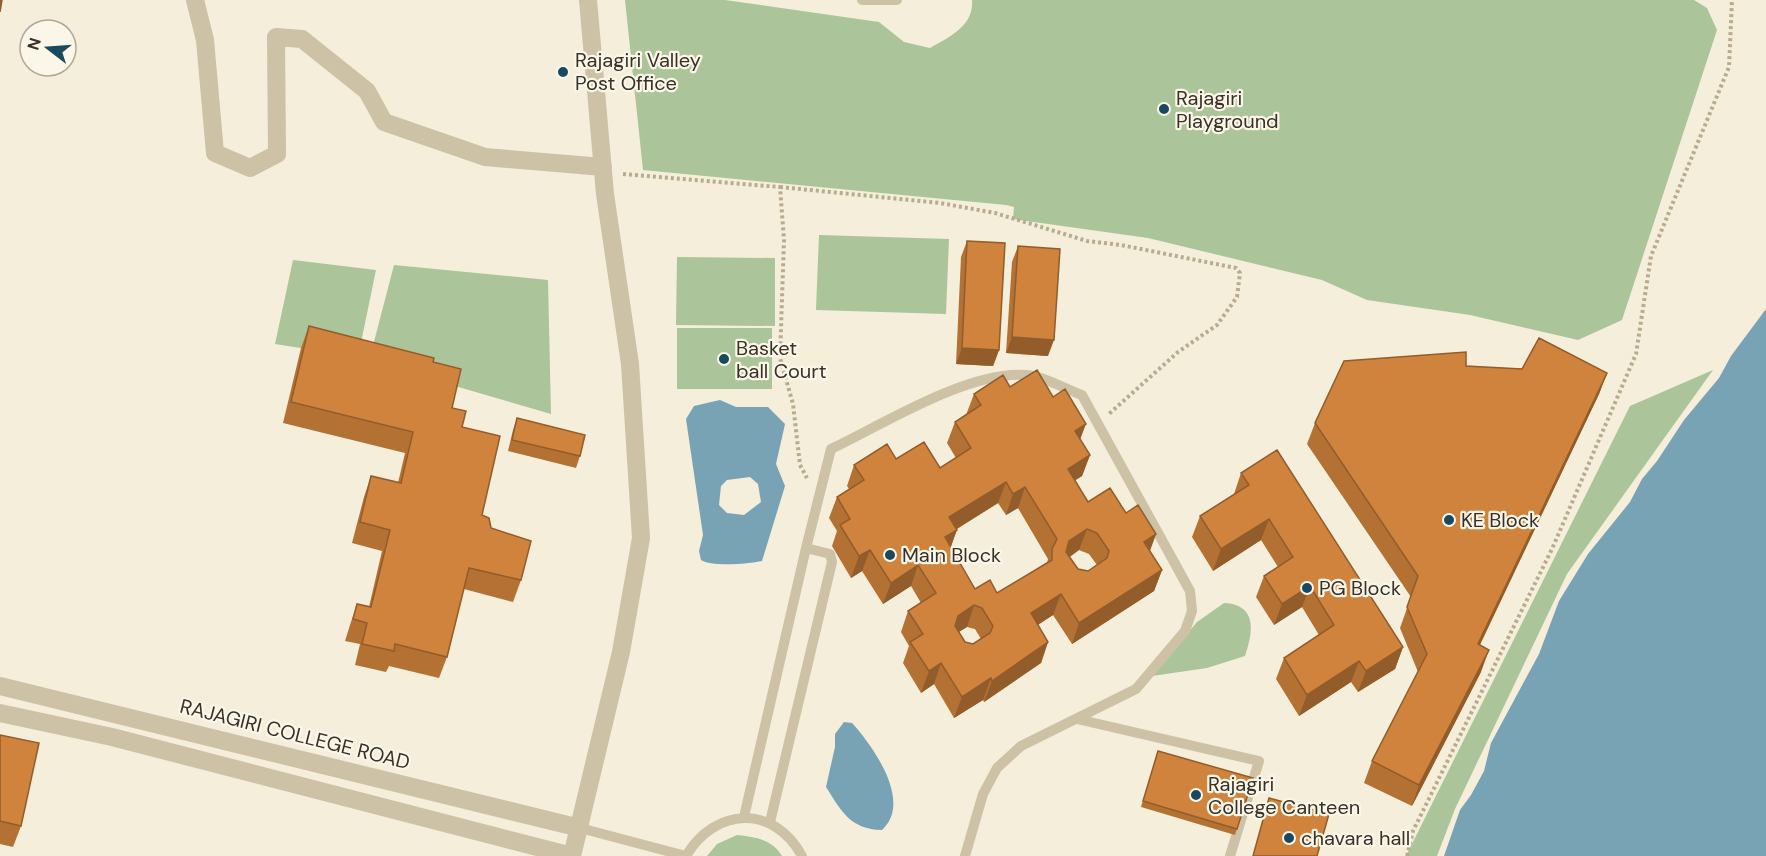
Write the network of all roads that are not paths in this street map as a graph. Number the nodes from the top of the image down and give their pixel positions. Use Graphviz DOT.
graph roads {
  1 [pos="195,0"];
  2 [pos="588,0"];
  3 [pos="862,0"];
  4 [pos="897,0"];
  5 [pos="609,169"];
  6 [pos="806,548"];
  7 [pos="0,686"];
  8 [pos="0,713"];
  9 [pos="1077,718"];
  10 [pos="744,817"];
  11 [pos="770,822"];
  12 [pos="580,828"];
  13 [pos="572,856"];
  14 [pos="686,856"];
  15 [pos="802,856"];
  16 [pos="965,856"];
  17 [pos="1230,856"];
  1 -- 5 [label="street"];
  2 -- 5 [label="street"];
  3 -- 4 [label="lane"];
  5 -- 12 [label="street"];
  6 -- 9 [label="lane"];
  6 -- 10 [label="lane"];
  6 -- 11 [label="lane"];
  7 -- 12 [label="street, RAJAGIRI COLLEGE ROAD"];
  8 -- 13 [label="street"];
  9 -- 16 [label="lane"];
  9 -- 17 [label="lane"];
  10 -- 11 [label="lane"];
  10 -- 14 [label="lane"];
  11 -- 15 [label="lane"];
  12 -- 13 [label="street"];
  12 -- 14 [label="lane"];
}
